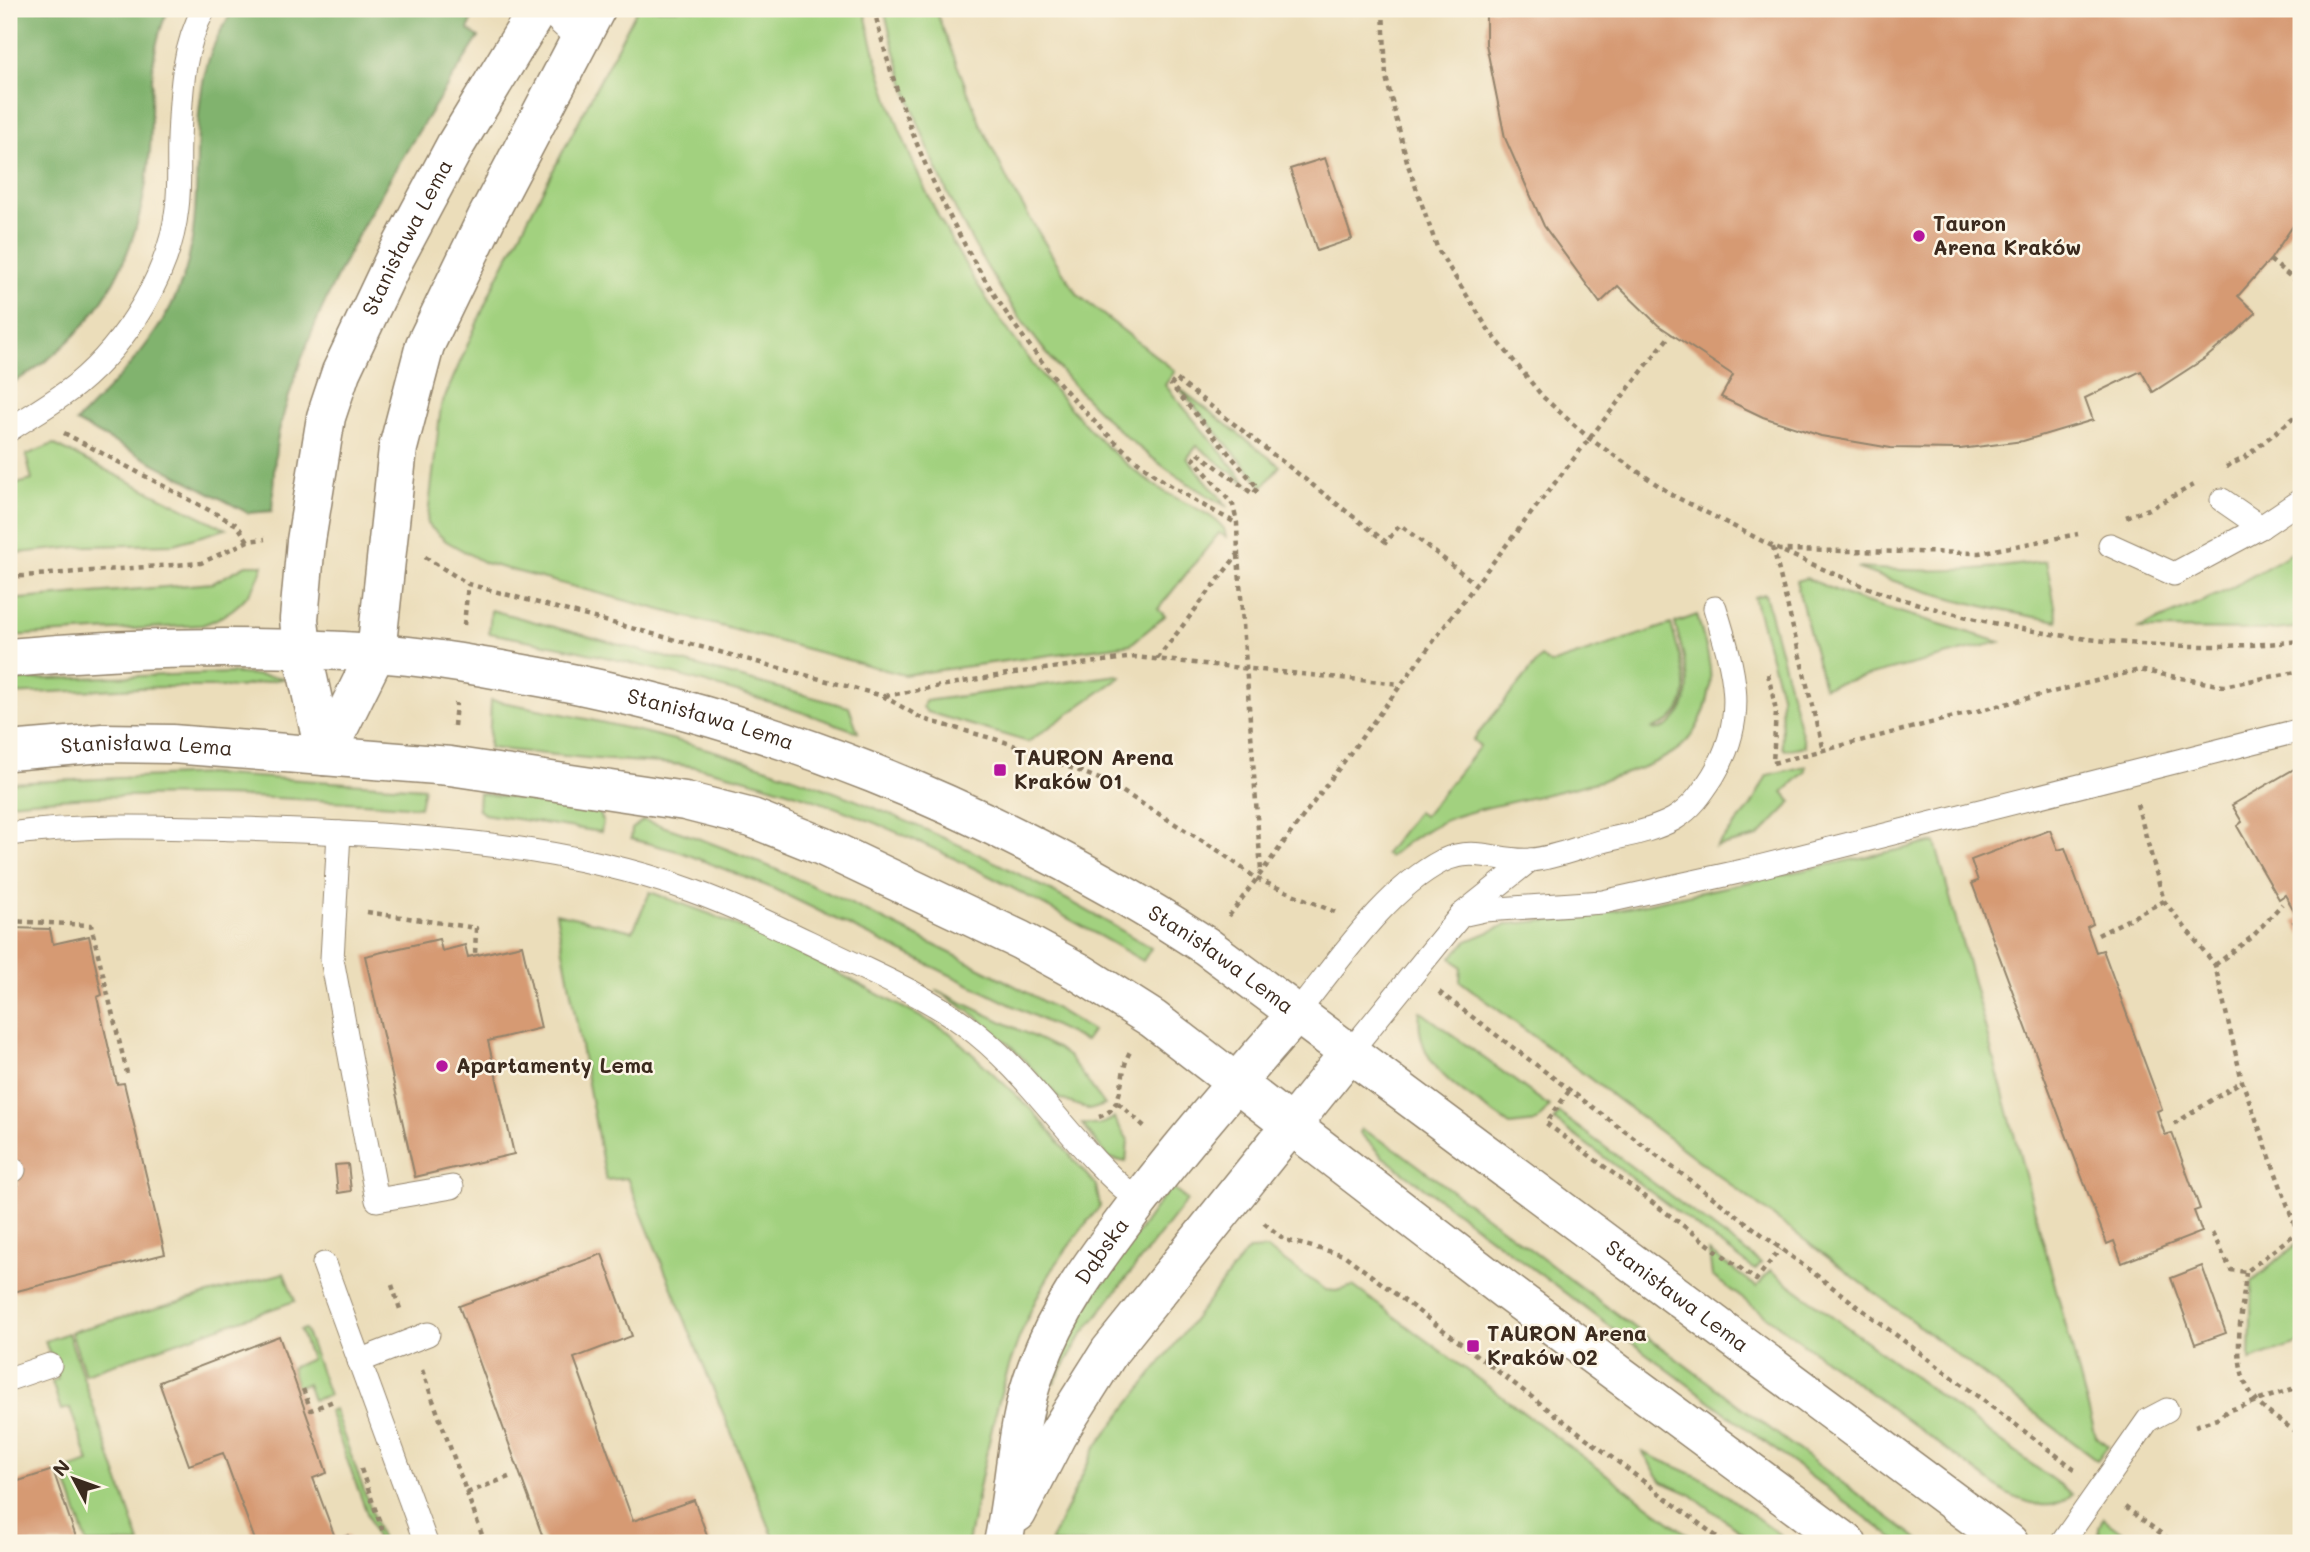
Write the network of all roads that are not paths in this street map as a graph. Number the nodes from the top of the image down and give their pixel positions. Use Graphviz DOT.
graph roads {
  1 [pos="204,9"];
  2 [pos="538,9"];
  3 [pos="545,9"];
  4 [pos="588,25"];
  5 [pos="9,430"];
  6 [pos="2222,499"];
  7 [pos="2301,500"];
  8 [pos="2261,527"];
  9 [pos="2110,545"];
  10 [pos="1715,608"];
  11 [pos="302,650"];
  12 [pos="376,653"];
  13 [pos="9,658"];
  14 [pos="2301,730"];
  15 [pos="9,751"];
  16 [pos="325,756"];
  17 [pos="339,833"];
  18 [pos="9,834"];
  19 [pos="1530,860"];
  20 [pos="1461,915"];
  21 [pos="1296,1014"];
  22 [pos="1349,1053"];
  23 [pos="1235,1084"];
  24 [pos="1289,1127"];
  25 [pos="452,1187"];
  26 [pos="1139,1201"];
  27 [pos="324,1264"];
  28 [pos="420,1337"];
  29 [pos="359,1360"];
  30 [pos="50,1366"];
  31 [pos="9,1380"];
  32 [pos="2167,1409"];
  33 [pos="1004,1540"];
  34 [pos="426,1543"];
  35 [pos="1847,1543"];
  36 [pos="2009,1543"];
  37 [pos="2062,1543"];
  1 -- 5 [label="lane"];
  2 -- 11 [label="main road, Stanisława Lema"];
  3 -- 4 [label="lane"];
  4 -- 12 [label="main road"];
  6 -- 8 [label="lane"];
  7 -- 8 [label="lane"];
  8 -- 9 [label="lane"];
  10 -- 19 [label="lane"];
  11 -- 12 [label="main road, Stanisława Lema"];
  11 -- 13 [label="main road, Stanisława Lema"];
  11 -- 16 [label="main road, Stanisława Lema"];
  12 -- 16 [label="main road"];
  12 -- 21 [label="main road, Stanisława Lema"];
  14 -- 20 [label="lane"];
  15 -- 16 [label="main road, Stanisława Lema"];
  16 -- 23 [label="main road, Stanisława Lema"];
  17 -- 18 [label="lane"];
  17 -- 25 [label="lane"];
  17 -- 26 [label="lane"];
  19 -- 20 [label="lane"];
  19 -- 21 [label="lane"];
  20 -- 22 [label="lane"];
  21 -- 22 [label="main road, Stanisława Lema"];
  21 -- 23 [label="main road, Dąbska"];
  22 -- 24 [label="main road, Dąbska"];
  22 -- 36 [label="main road, Stanisława Lema"];
  23 -- 24 [label="main road, Stanisława Lema"];
  23 -- 26 [label="main road, Dąbska"];
  24 -- 33 [label="main road, Dąbska"];
  24 -- 35 [label="main road, Stanisława Lema"];
  26 -- 33 [label="main road, Dąbska"];
  27 -- 29 [label="lane"];
  28 -- 29 [label="lane"];
  29 -- 34 [label="lane"];
  30 -- 31 [label="lane"];
  32 -- 37 [label="lane"];
}
